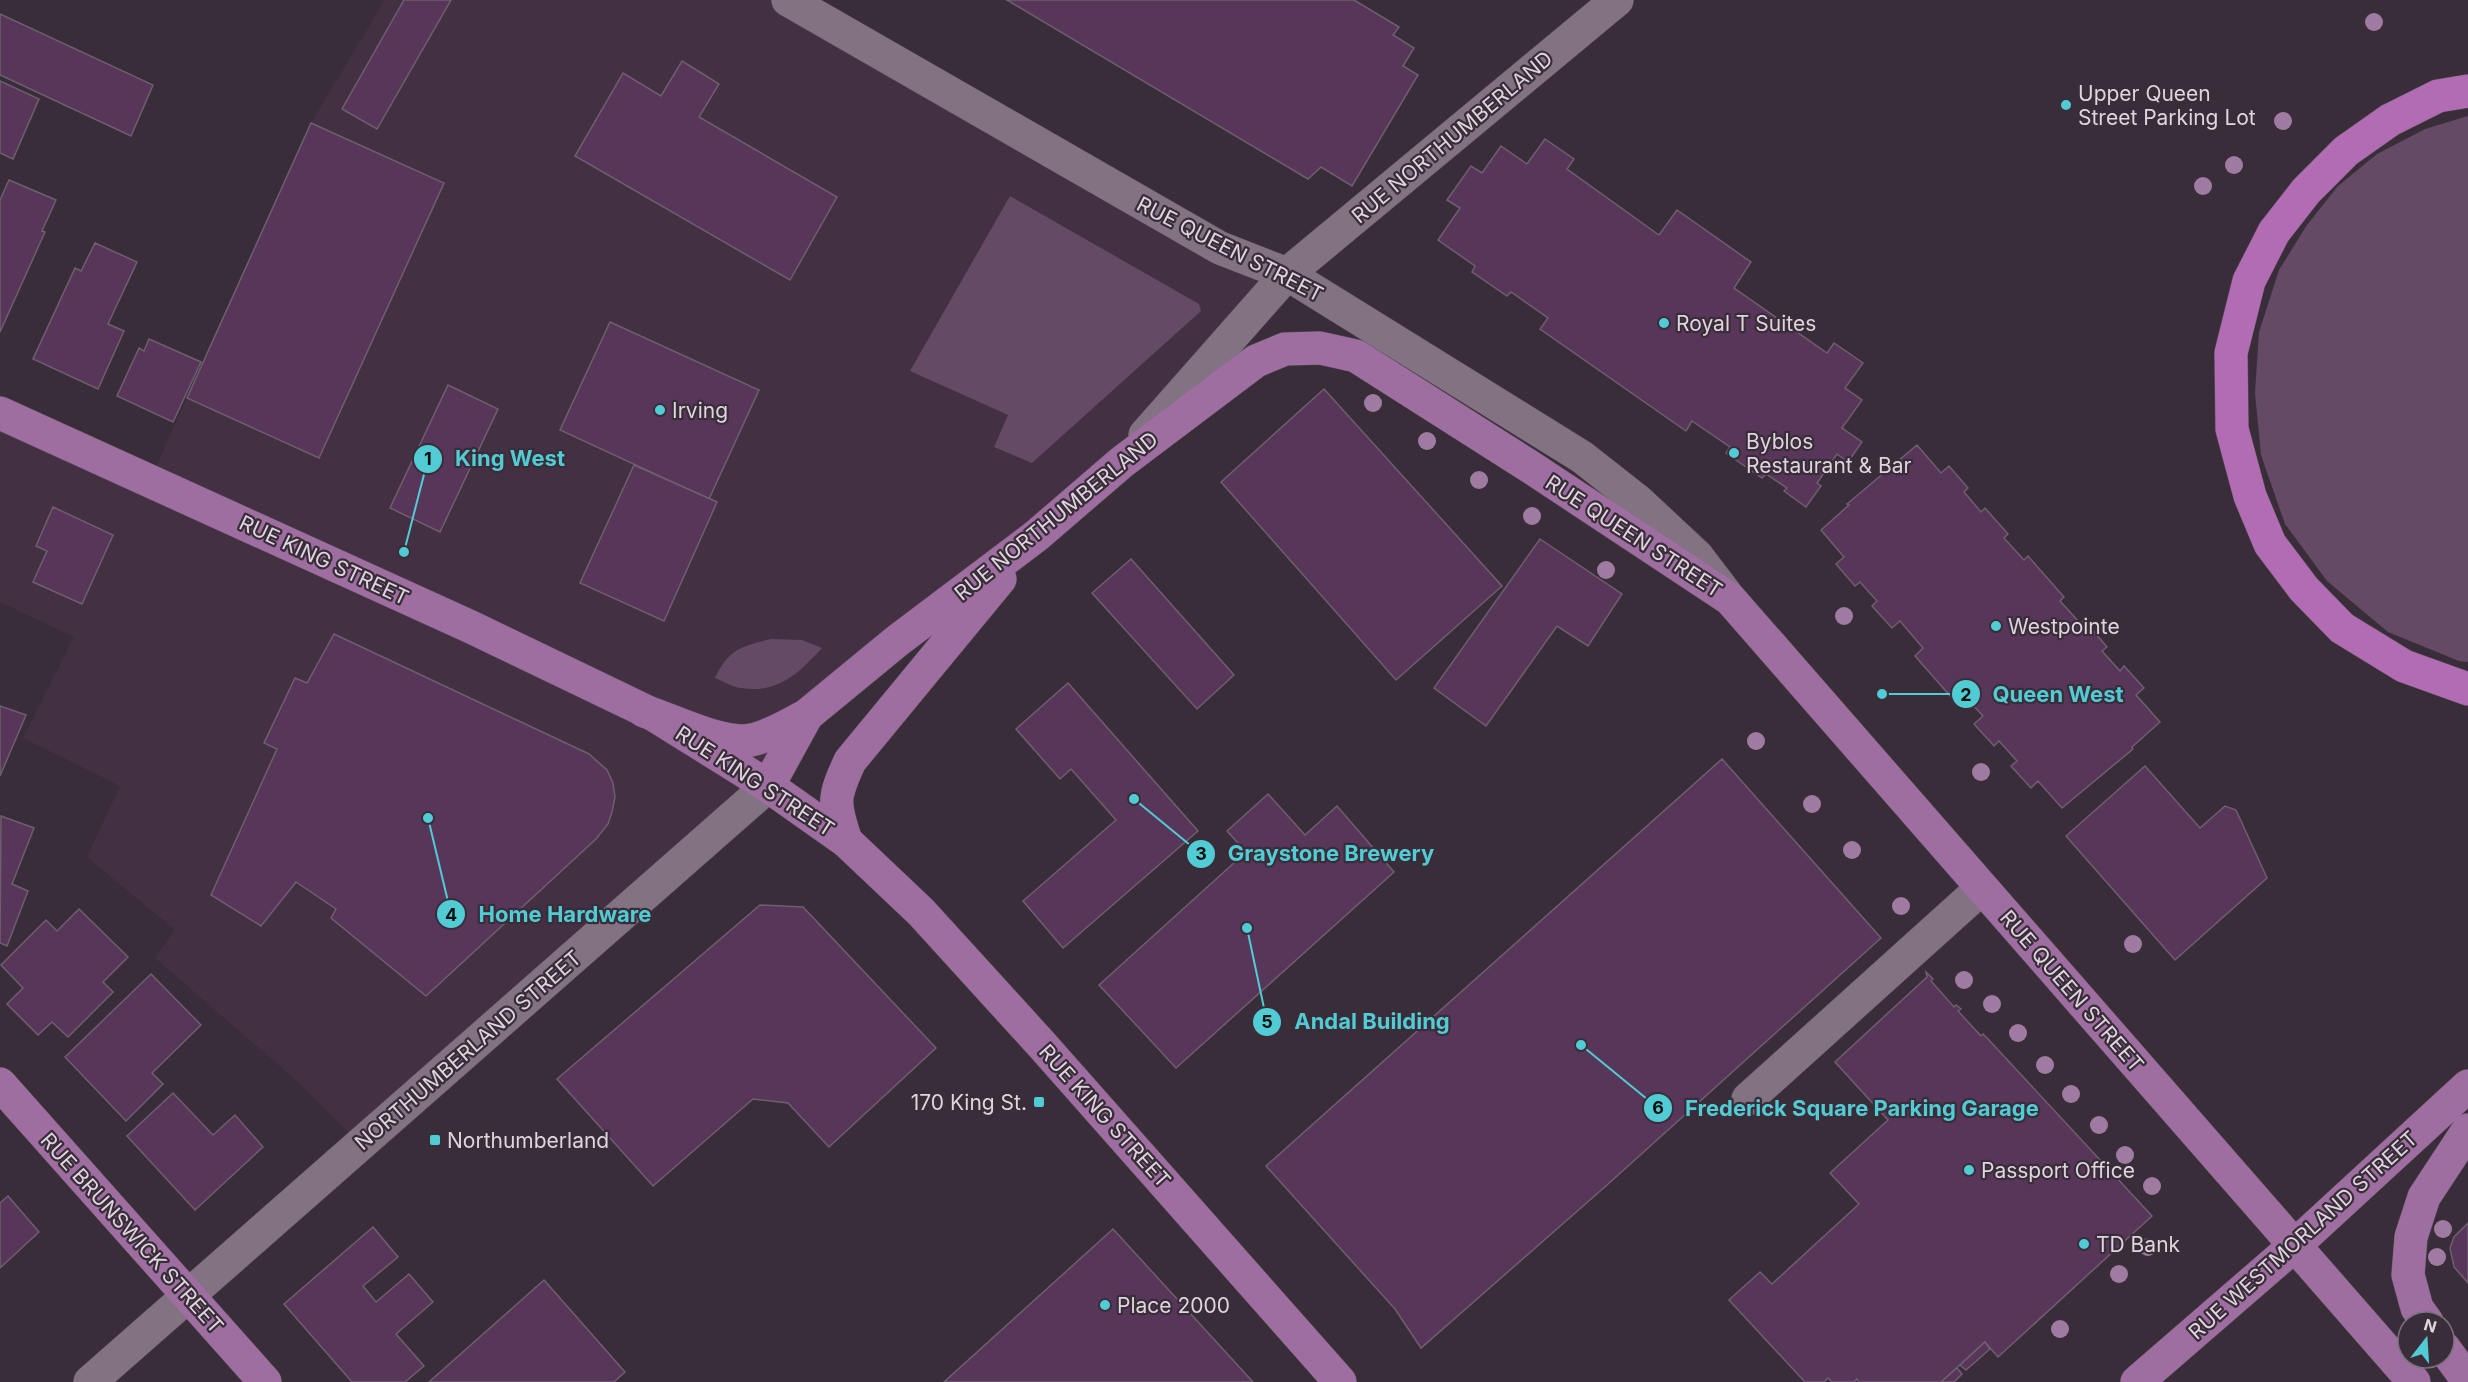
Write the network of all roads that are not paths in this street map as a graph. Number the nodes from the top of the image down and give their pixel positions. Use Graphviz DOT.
graph roads {
  1 [pos="788,0"];
  2 [pos="1617,0"];
  3 [pos="2468,91"];
  4 [pos="1287,273"];
  5 [pos="1320,348"];
  6 [pos="0,413"];
  7 [pos="1122,462"];
  8 [pos="1036,536"];
  9 [pos="1731,599"];
  10 [pos="2468,689"];
  11 [pos="644,711"];
  12 [pos="807,715"];
  13 [pos="768,786"];
  14 [pos="846,841"];
  15 [pos="1982,888"];
  16 [pos="0,1084"];
  17 [pos="2468,1086"];
  18 [pos="1748,1099"];
  19 [pos="2468,1130"];
  20 [pos="2294,1246"];
  21 [pos="187,1295"];
  22 [pos="2419,1310"];
  23 [pos="2456,1364"];
  24 [pos="2468,1381"];
  25 [pos="90,1382"];
  26 [pos="265,1382"];
  27 [pos="1340,1382"];
  28 [pos="2137,1382"];
  29 [pos="2414,1382"];
  1 -- 4 [label="street, RUE QUEEN STREET"];
  2 -- 4 [label="street, RUE NORTHUMBERLAND"];
  3 -- 10 [label="highway"];
  4 -- 7 [label="street"];
  4 -- 9 [label="street, RUE QUEEN STREET"];
  5 -- 7 [label="main road, RUE NORTHUMBERLAND"];
  5 -- 9 [label="main road, RUE QUEEN STREET"];
  6 -- 11 [label="main road, RUE KING STREET"];
  7 -- 8 [label="main road, RUE NORTHUMBERLAND"];
  8 -- 12 [label="main road, RUE NORTHUMBERLAND"];
  8 -- 14 [label="main road"];
  9 -- 15 [label="main road, RUE QUEEN STREET"];
  11 -- 12 [label="main road"];
  11 -- 13 [label="main road, RUE KING STREET"];
  12 -- 13 [label="main road, NORTHUMBERLAND STREET"];
  13 -- 14 [label="main road, RUE KING STREET"];
  13 -- 21 [label="street, NORTHUMBERLAND STREET"];
  14 -- 27 [label="main road, RUE KING STREET"];
  15 -- 18 [label="street"];
  15 -- 20 [label="main road, RUE QUEEN STREET"];
  16 -- 21 [label="main road, RUE BRUNSWICK STREET"];
  17 -- 20 [label="main road, RUE WESTMORLAND STREET"];
  19 -- 22 [label="main road"];
  20 -- 28 [label="main road, RUE WESTMORLAND STREET"];
  20 -- 29 [label="main road, RUE QUEEN STREET"];
  21 -- 25 [label="street, NORTHUMBERLAND STREET"];
  21 -- 26 [label="main road, RUE BRUNSWICK STREET"];
  23 -- 24 [label="main road"];
}
